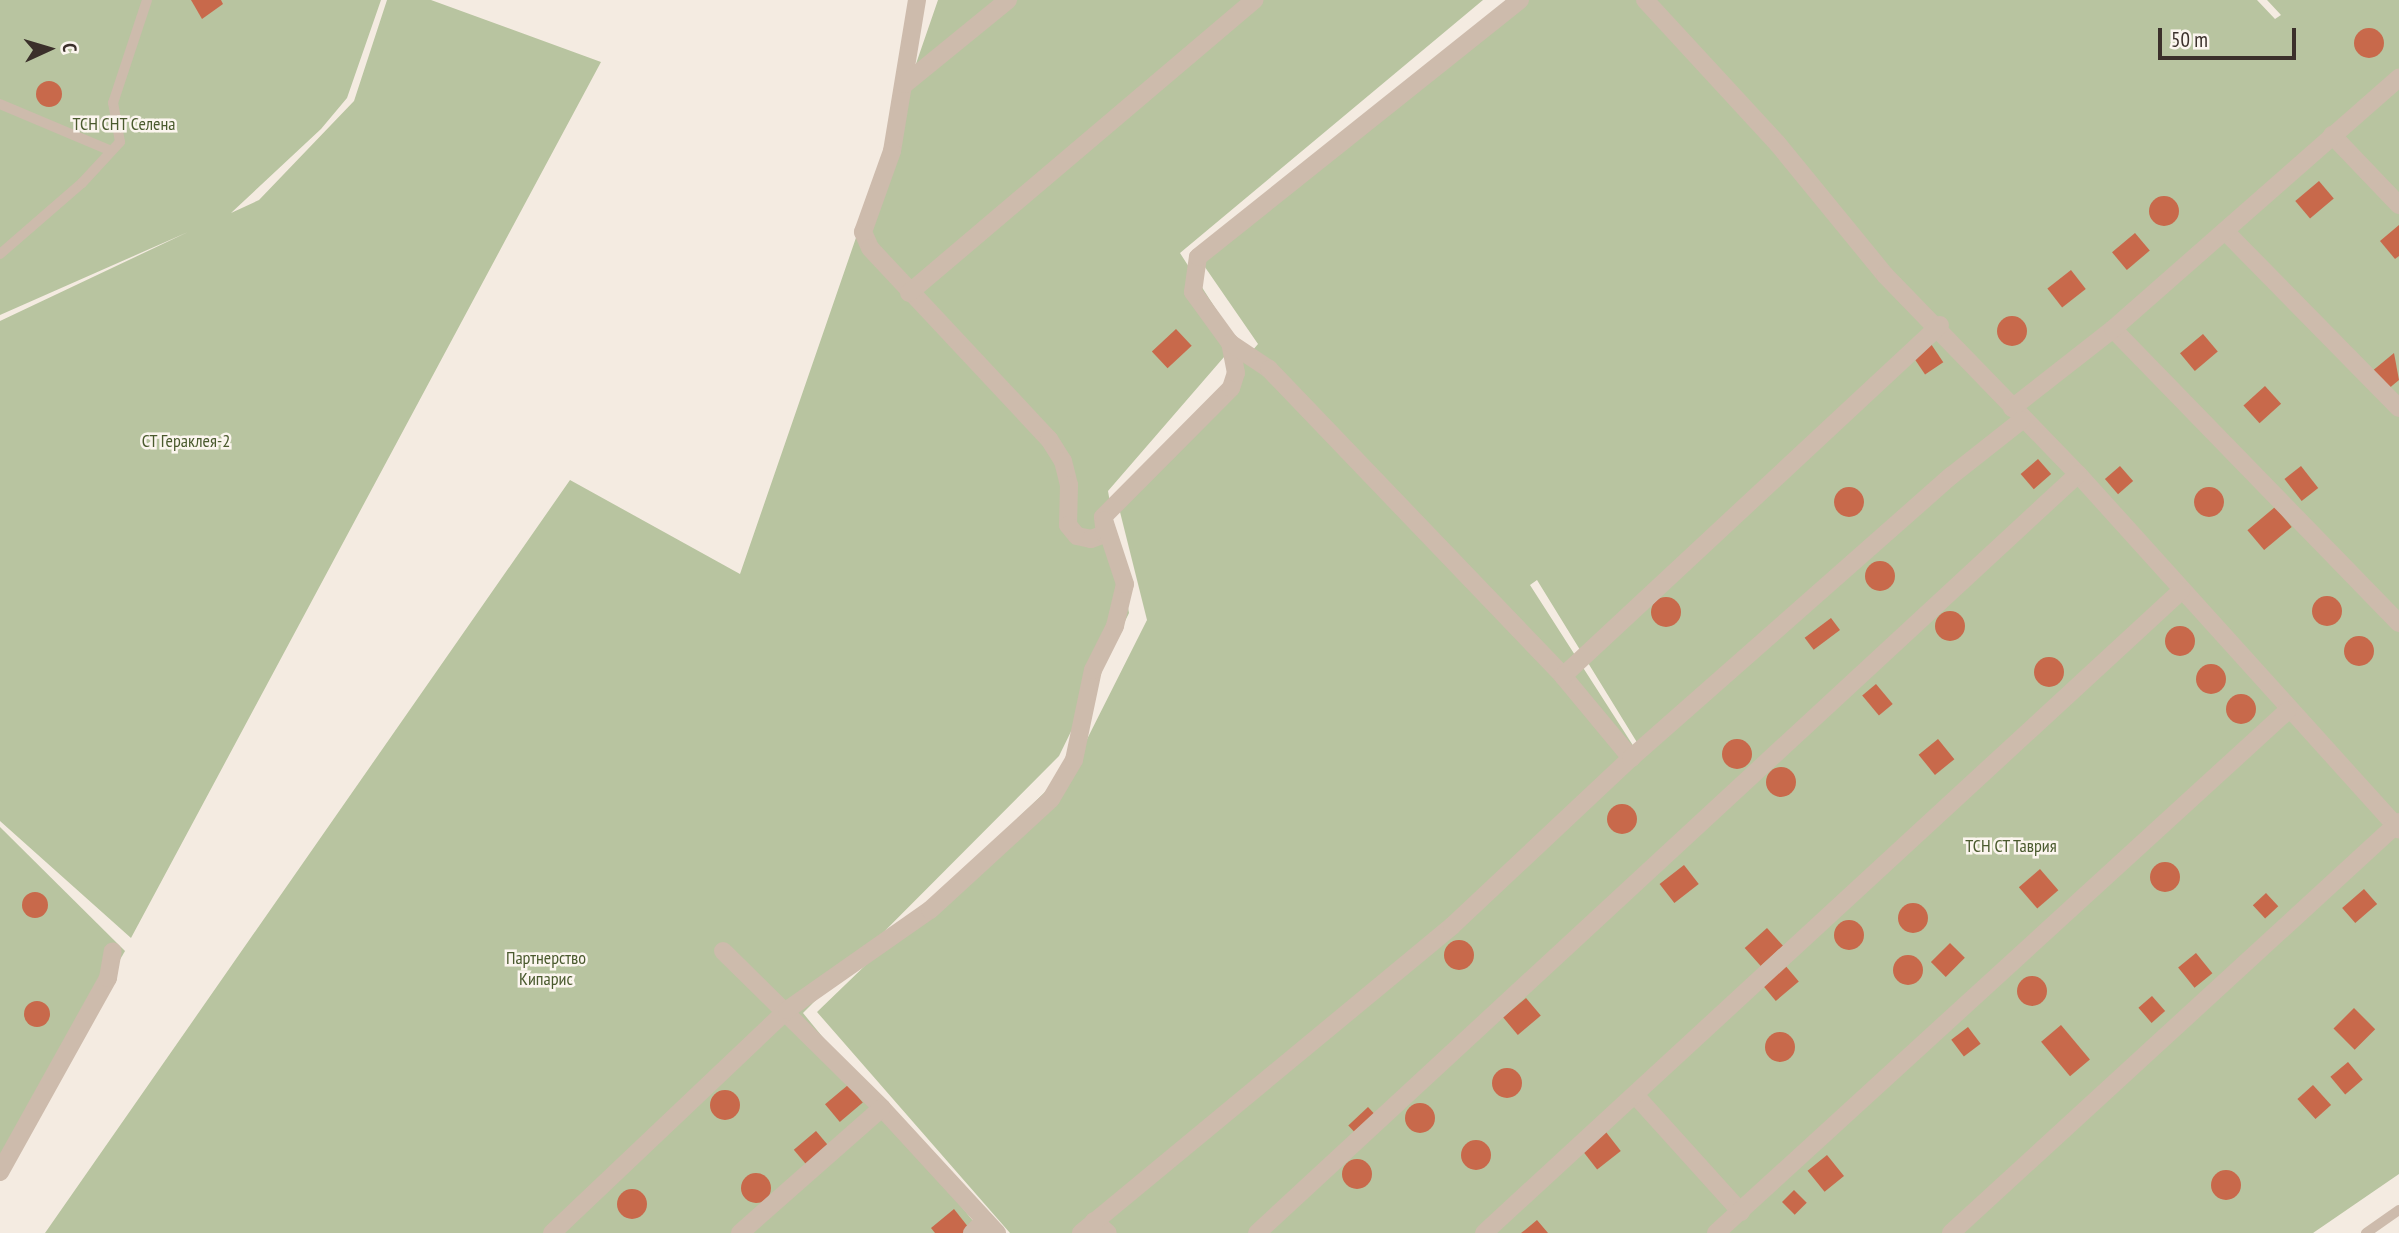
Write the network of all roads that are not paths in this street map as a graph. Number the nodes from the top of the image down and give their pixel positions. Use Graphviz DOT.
graph roads {
  1 [pos="147,0"];
  2 [pos="917,0"];
  3 [pos="1008,0"];
  4 [pos="1255,0"];
  5 [pos="1520,0"];
  6 [pos="1645,0"];
  7 [pos="2399,78"];
  8 [pos="905,84"];
  9 [pos="0,104"];
  10 [pos="2332,135"];
  11 [pos="109,150"];
  12 [pos="2399,205"];
  13 [pos="2225,231"];
  14 [pos="0,254"];
  15 [pos="909,293"];
  16 [pos="1940,325"];
  17 [pos="2113,328"];
  18 [pos="1230,343"];
  19 [pos="2399,408"];
  20 [pos="2017,414"];
  21 [pos="2078,474"];
  22 [pos="1103,517"];
  23 [pos="2181,591"];
  24 [pos="2399,623"];
  25 [pos="1563,676"];
  26 [pos="2287,711"];
  27 [pos="1630,758"];
  28 [pos="2398,825"];
  29 [pos="113,951"];
  30 [pos="723,951"];
  31 [pos="787,1010"];
  32 [pos="1637,1097"];
  33 [pos="882,1108"];
  34 [pos="0,1172"];
  35 [pos="2399,1210"];
  36 [pos="1741,1212"];
  37 [pos="991,1227"];
  38 [pos="1095,1229"];
  39 [pos="552,1233"];
  40 [pos="740,1233"];
  41 [pos="972,1233"];
  42 [pos="1257,1233"];
  43 [pos="1484,1233"];
  44 [pos="1716,1233"];
  45 [pos="1951,1233"];
  46 [pos="2366,1233"];
  1 -- 11 [label="lane"];
  2 -- 8 [label="street"];
  3 -- 8 [label="street"];
  4 -- 15 [label="street"];
  5 -- 18 [label="street"];
  6 -- 16 [label="street"];
  7 -- 10 [label="street"];
  8 -- 15 [label="street"];
  9 -- 11 [label="lane"];
  10 -- 12 [label="street"];
  10 -- 13 [label="street"];
  11 -- 14 [label="lane"];
  13 -- 17 [label="street"];
  13 -- 19 [label="street"];
  15 -- 22 [label="street"];
  16 -- 20 [label="street"];
  16 -- 25 [label="street"];
  17 -- 20 [label="street"];
  17 -- 24 [label="street"];
  18 -- 22 [label="street"];
  18 -- 25 [label="street"];
  20 -- 21 [label="street"];
  20 -- 27 [label="street"];
  21 -- 23 [label="street"];
  21 -- 42 [label="street"];
  22 -- 31 [label="street"];
  23 -- 26 [label="street"];
  23 -- 32 [label="street"];
  25 -- 27 [label="street"];
  26 -- 28 [label="street"];
  26 -- 36 [label="street"];
  27 -- 38 [label="street"];
  28 -- 45 [label="street"];
  29 -- 34 [label="street"];
  30 -- 31 [label="street"];
  31 -- 33 [label="street"];
  31 -- 39 [label="street"];
  32 -- 36 [label="street"];
  32 -- 43 [label="street"];
  33 -- 37 [label="street"];
  33 -- 40 [label="street"];
  35 -- 46 [label="lane"];
  36 -- 44 [label="street"];
  37 -- 41 [label="street"];
}
